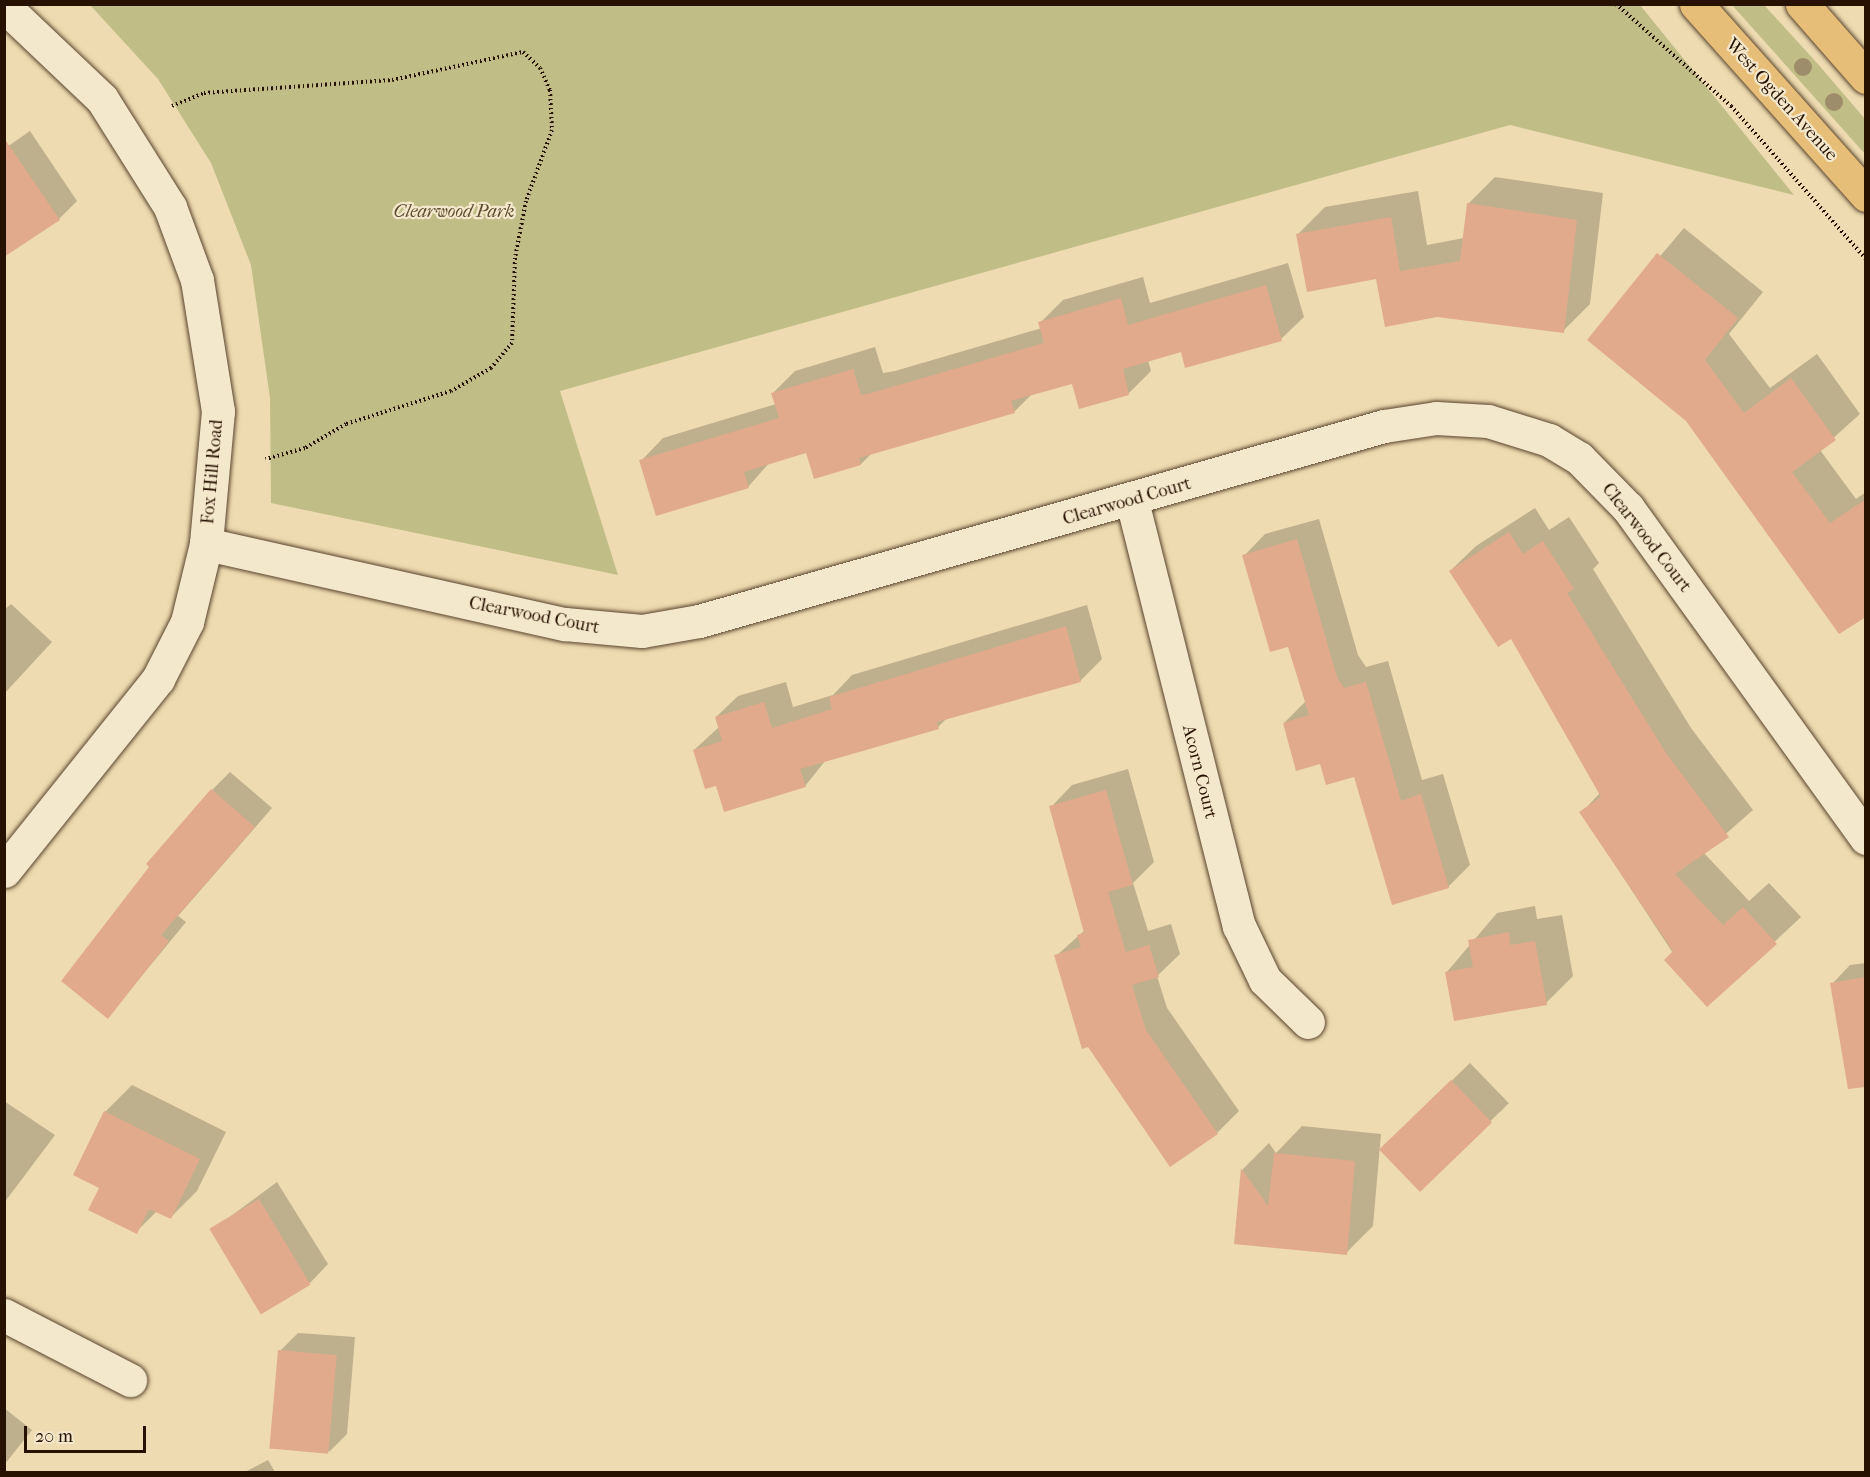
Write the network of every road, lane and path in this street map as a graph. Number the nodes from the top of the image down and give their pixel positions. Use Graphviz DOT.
graph roads {
  1 [pos="1616,4"];
  2 [pos="1696,4"];
  3 [pos="1802,4"];
  4 [pos="4,6"];
  5 [pos="1856,65"];
  6 [pos="172,106"];
  7 [pos="1866,195"];
  8 [pos="1866,259"];
  9 [pos="266,459"];
  10 [pos="1132,501"];
  11 [pos="206,544"];
  12 [pos="1866,838"];
  13 [pos="4,871"];
  14 [pos="1308,1022"];
  15 [pos="4,1315"];
  16 [pos="130,1380"];
  1 -- 8 [label="path"];
  2 -- 7 [label="main road, West Ogden Avenue"];
  3 -- 5 [label="main road"];
  4 -- 11 [label="street, Fox Hill Road"];
  6 -- 9 [label="path"];
  10 -- 11 [label="street, Clearwood Court"];
  10 -- 12 [label="street, Clearwood Court"];
  10 -- 14 [label="street, Acorn Court"];
  11 -- 13 [label="street, Fox Hill Road"];
  15 -- 16 [label="street"];
}
